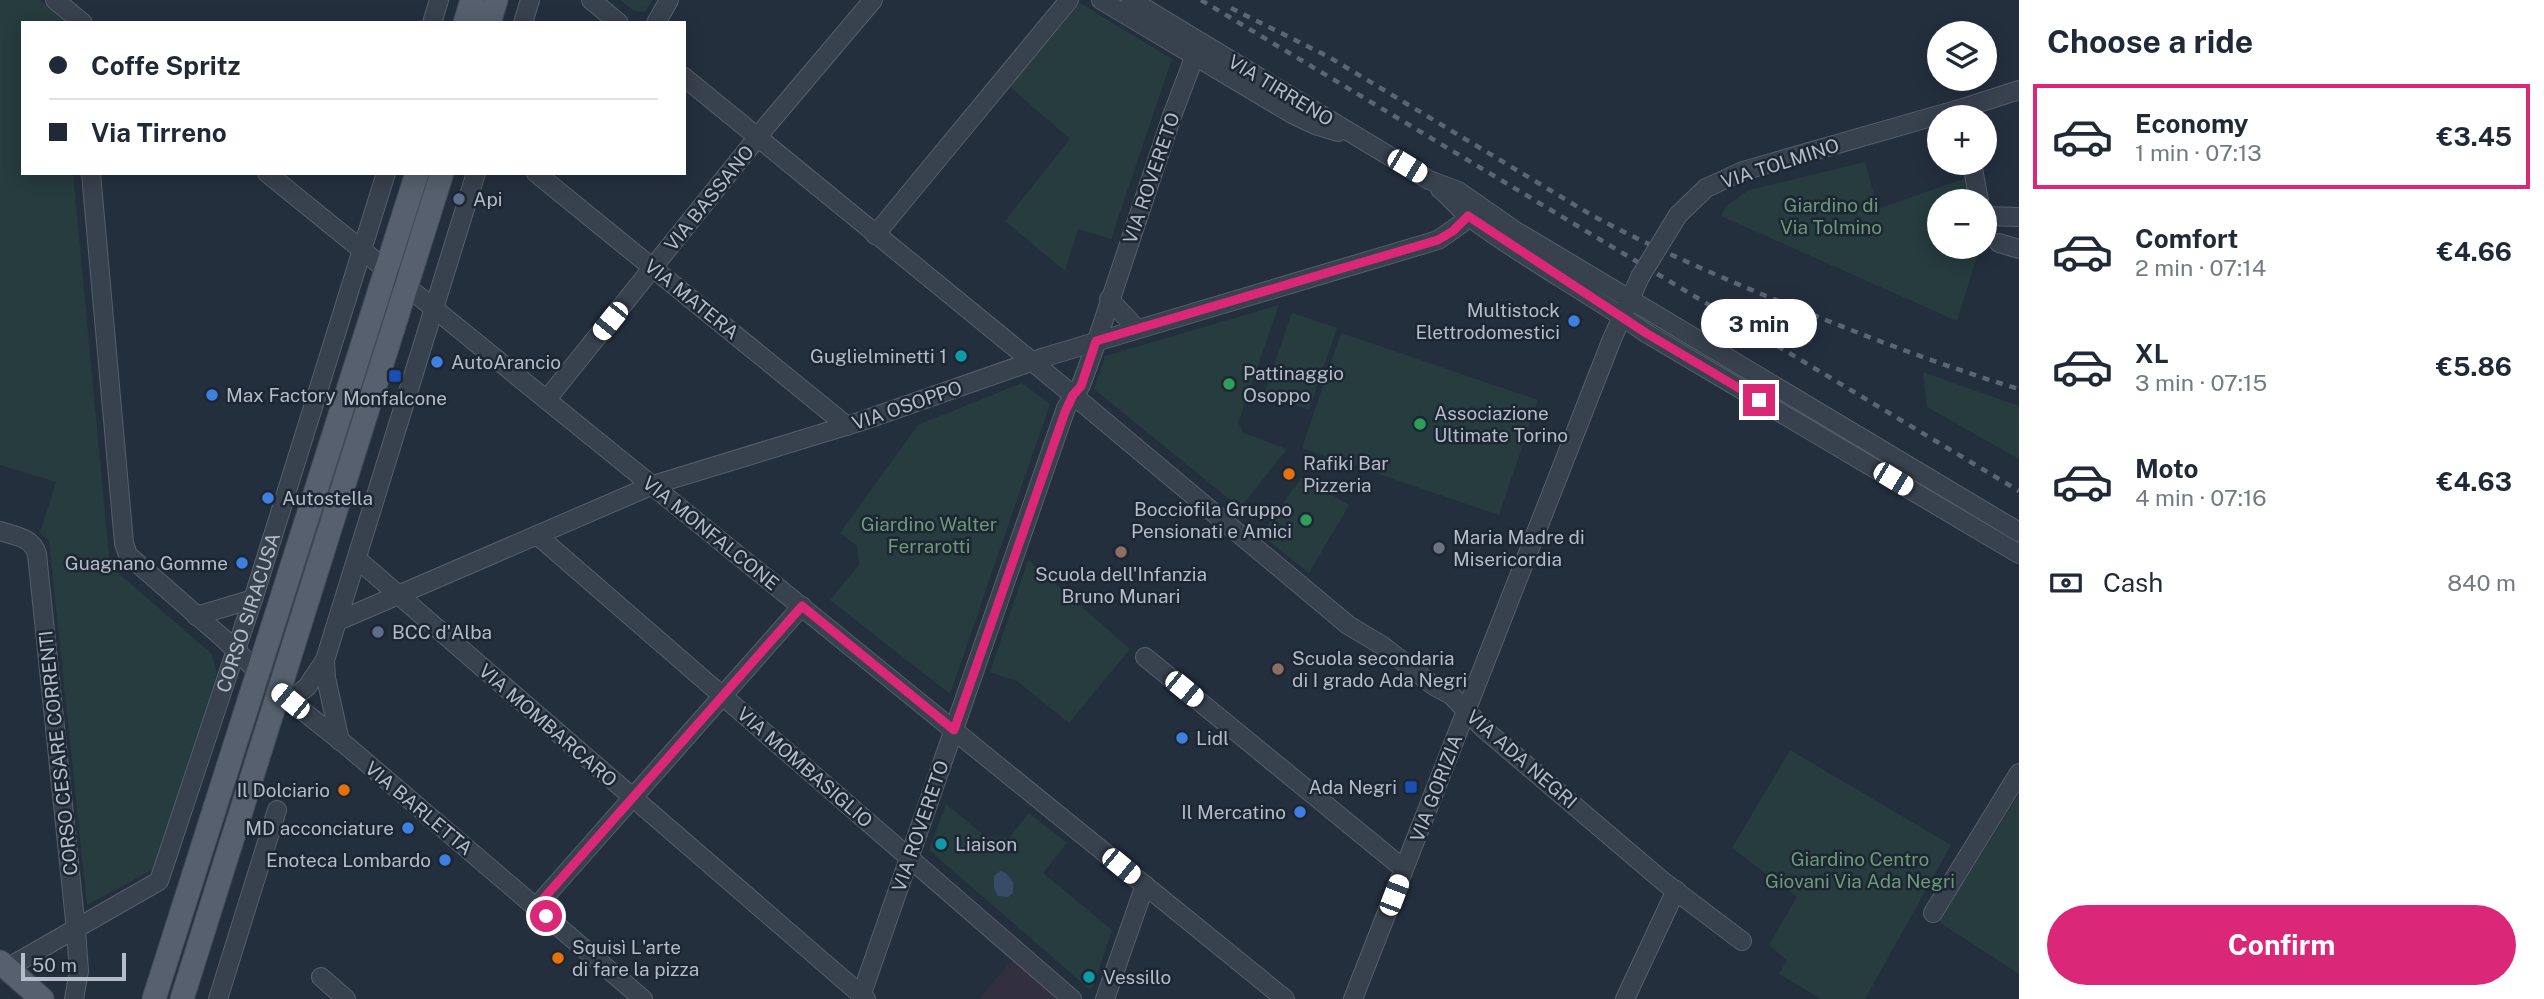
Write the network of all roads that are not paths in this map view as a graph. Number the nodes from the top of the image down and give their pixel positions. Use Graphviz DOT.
graph roads {
  1 [pos="55,0"];
  2 [pos="439,0"];
  3 [pos="472,0"];
  4 [pos="496,0"];
  5 [pos="530,0"];
  6 [pos="591,0"];
  7 [pos="669,0"];
  8 [pos="873,0"];
  9 [pos="1069,0"];
  10 [pos="1101,0"];
  11 [pos="1131,0"];
  12 [pos="81,21"];
  13 [pos="433,21"];
  14 [pos="466,21"];
  15 [pos="490,21"];
  16 [pos="524,21"];
  17 [pos="617,21"];
  18 [pos="657,21"];
  19 [pos="1197,49"];
  20 [pos="686,79"];
  21 [pos="2019,90"];
  22 [pos="1982,105"];
  23 [pos="1927,122"];
  24 [pos="758,138"];
  25 [pos="91,175"];
  26 [pos="269,175"];
  27 [pos="385,175"];
  28 [pos="416,175"];
  29 [pos="441,175"];
  30 [pos="475,175"];
  31 [pos="538,175"];
  32 [pos="1473,210"];
  33 [pos="1997,216"];
  34 [pos="2019,217"];
  35 [pos="875,235"];
  36 [pos="1999,243"];
  37 [pos="2019,248"];
  38 [pos="362,251"];
  39 [pos="653,267"];
  40 [pos="386,271"];
  41 [pos="406,287"];
  42 [pos="1109,299"];
  43 [pos="1629,299"];
  44 [pos="434,309"];
  45 [pos="1622,316"];
  46 [pos="1137,329"];
  47 [pos="1096,341"];
  48 [pos="1031,362"];
  49 [pos="1073,395"];
  50 [pos="547,399"];
  51 [pos="847,426"];
  52 [pos="653,485"];
  53 [pos="0,531"];
  54 [pos="2019,532"];
  55 [pos="537,535"];
  56 [pos="2019,554"];
  57 [pos="357,559"];
  58 [pos="399,595"];
  59 [pos="253,599"];
  60 [pos="802,606"];
  61 [pos="197,616"];
  62 [pos="338,621"];
  63 [pos="236,651"];
  64 [pos="1145,657"];
  65 [pos="325,660"];
  66 [pos="258,672"];
  67 [pos="285,696"];
  68 [pos="723,696"];
  69 [pos="1466,711"];
  70 [pos="954,730"];
  71 [pos="340,741"];
  72 [pos="2019,773"];
  73 [pos="633,798"];
  74 [pos="277,810"];
  75 [pos="909,858"];
  76 [pos="1404,869"];
  77 [pos="1146,885"];
  78 [pos="1676,890"];
  79 [pos="536,907"];
  80 [pos="1933,913"];
  81 [pos="76,930"];
  82 [pos="1742,941"];
  83 [pos="3,965"];
  84 [pos="190,975"];
  85 [pos="321,977"];
  86 [pos="863,998"];
  87 [pos="42,999"];
  88 [pos="74,999"];
  89 [pos="154,999"];
  90 [pos="182,999"];
  91 [pos="194,999"];
  92 [pos="218,999"];
  93 [pos="346,999"];
  94 [pos="643,999"];
  95 [pos="1072,999"];
  96 [pos="1105,999"];
  97 [pos="1285,999"];
  98 [pos="1353,999"];
  99 [pos="1625,999"];
  1 -- 12 [label="street"];
  2 -- 13 [label="street"];
  3 -- 14 [label="main road"];
  4 -- 15 [label="main road"];
  5 -- 16 [label="street"];
  6 -- 17 [label="street"];
  7 -- 18 [label="street"];
  8 -- 24 [label="street, VIA BASSANO"];
  9 -- 35 [label="street"];
  10 -- 19 [label="street, VIA TIRRENO"];
  11 -- 19 [label="street, VIA TIRRENO"];
  19 -- 32 [label="street, VIA TIRRENO"];
  19 -- 42 [label="street, VIA ROVERETO"];
  20 -- 24 [label="street, VIA ADA NEGRI"];
  21 -- 22 [label="street, VIA TOLMINO"];
  23 -- 43 [label="street, VIA TOLMINO, bridge"];
  24 -- 35 [label="street, VIA ADA NEGRI"];
  24 -- 39 [label="street, VIA BASSANO"];
  25 -- 61 [label="street, VIA BARLETTA"];
  26 -- 38 [label="street, VIA MONFALCONE"];
  27 -- 38 [label="street, CORSO SIRACUSA"];
  28 -- 40 [label="main road, CORSO SIRACUSA"];
  29 -- 41 [label="main road"];
  30 -- 44 [label="street"];
  31 -- 39 [label="street, VIA MATERA"];
  32 -- 43 [label="street, VIA TIRRENO"];
  32 -- 45 [label="street, VIA TIRRENO"];
  32 -- 46 [label="street, VIA OSOPPO"];
  33 -- 34 [label="street"];
  35 -- 48 [label="street, VIA ADA NEGRI"];
  36 -- 37 [label="street"];
  38 -- 40 [label="street, VIA MONFALCONE"];
  38 -- 59 [label="street, CORSO SIRACUSA"];
  39 -- 50 [label="street, VIA BASSANO"];
  39 -- 51 [label="street, VIA MATERA"];
  40 -- 41 [label="street, VIA MONFALCONE"];
  40 -- 66 [label="main road, CORSO SIRACUSA"];
  41 -- 44 [label="street, VIA MONFALCONE"];
  41 -- 67 [label="main road"];
  42 -- 46 [label="street"];
  42 -- 47 [label="street, VIA ROVERETO"];
  43 -- 45 [label="street, VIA TOLMINO"];
  43 -- 54 [label="street, VIA TIRRENO"];
  44 -- 50 [label="street, VIA MONFALCONE"];
  44 -- 57 [label="street"];
  45 -- 56 [label="street, VIA TIRRENO"];
  45 -- 69 [label="street, VIA GORIZIA"];
  46 -- 47 [label="street, VIA OSOPPO"];
  47 -- 48 [label="street, VIA OSOPPO"];
  47 -- 49 [label="street, VIA ROVERETO"];
  48 -- 49 [label="street, VIA ADA NEGRI"];
  48 -- 51 [label="street, VIA OSOPPO"];
  49 -- 69 [label="street, VIA ADA NEGRI"];
  49 -- 70 [label="street, VIA ROVERETO"];
  50 -- 52 [label="street, VIA MONFALCONE"];
  51 -- 52 [label="street, VIA OSOPPO"];
  52 -- 55 [label="street, VIA OSOPPO"];
  52 -- 60 [label="street, VIA MONFALCONE"];
  53 -- 81 [label="street, CORSO CESARE CORRENTI"];
  55 -- 58 [label="street, VIA OSOPPO"];
  55 -- 68 [label="street, VIA MOMBASIGLIO"];
  57 -- 58 [label="street, VIA MOMBARCARO"];
  57 -- 62 [label="street"];
  58 -- 62 [label="street, VIA OSOPPO"];
  58 -- 73 [label="street, VIA MOMBARCARO"];
  59 -- 61 [label="street"];
  59 -- 63 [label="street, CORSO SIRACUSA"];
  60 -- 68 [label="street"];
  60 -- 70 [label="street, VIA MONFALCONE"];
  61 -- 63 [label="street, VIA BARLETTA"];
  62 -- 65 [label="street"];
  63 -- 66 [label="street, VIA BARLETTA"];
  63 -- 81 [label="street, CORSO SIRACUSA"];
  64 -- 76 [label="street, VIA GORIZIA"];
  65 -- 67 [label="street"];
  65 -- 71 [label="street"];
  66 -- 67 [label="street, VIA BARLETTA"];
  66 -- 89 [label="main road, CORSO SIRACUSA"];
  67 -- 71 [label="street, VIA BARLETTA"];
  67 -- 84 [label="main road"];
  68 -- 73 [label="street"];
  68 -- 75 [label="street, VIA MOMBASIGLIO"];
  69 -- 76 [label="street, VIA GORIZIA"];
  69 -- 78 [label="street, VIA ADA NEGRI"];
  70 -- 75 [label="street, VIA ROVERETO"];
  70 -- 77 [label="street, VIA MONFALCONE"];
  71 -- 79 [label="street, VIA BARLETTA"];
  72 -- 80 [label="street"];
  73 -- 79 [label="street"];
  73 -- 86 [label="street, VIA MOMBARCARO"];
  74 -- 92 [label="street"];
  75 -- 86 [label="street, VIA ROVERETO"];
  75 -- 95 [label="street, VIA MOMBASIGLIO"];
  76 -- 98 [label="street, VIA GORIZIA"];
  77 -- 96 [label="street"];
  77 -- 97 [label="street, VIA MONFALCONE"];
  78 -- 82 [label="street, VIA ADA NEGRI"];
  78 -- 99 [label="street"];
  79 -- 94 [label="street, VIA BARLETTA"];
  81 -- 83 [label="street, CORSO SIRACUSA"];
  81 -- 88 [label="street, CORSO CESARE CORRENTI"];
  83 -- 87 [label="main road"];
  84 -- 90 [label="main road"];
  84 -- 91 [label="street"];
  85 -- 93 [label="street"];
}
